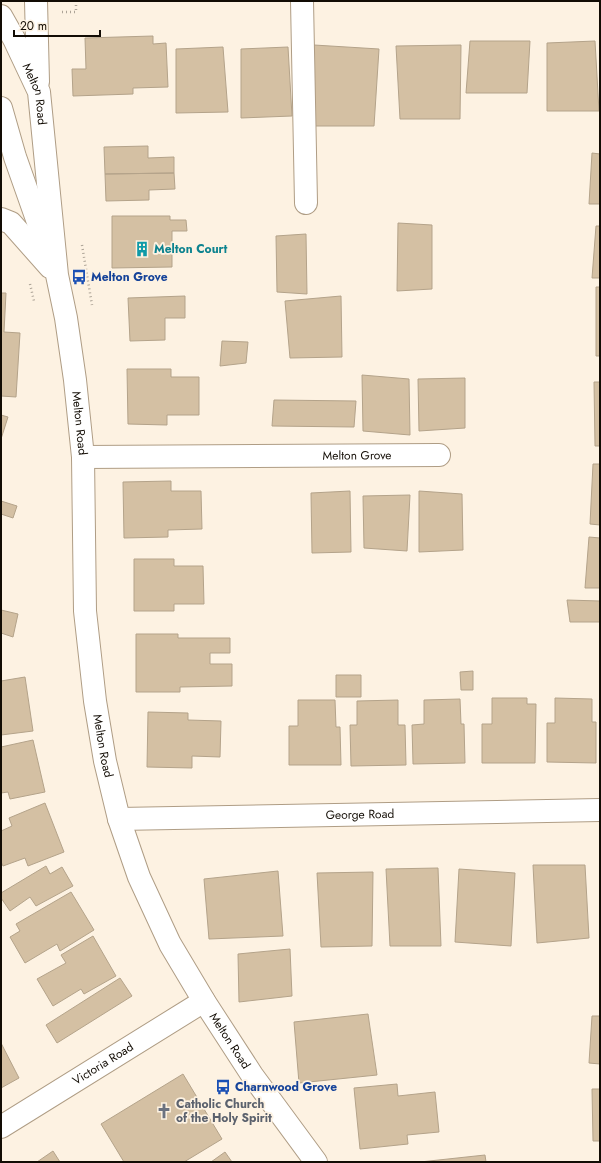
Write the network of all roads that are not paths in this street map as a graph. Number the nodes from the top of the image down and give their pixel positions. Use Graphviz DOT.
graph roads {
  1 [pos="36,1"];
  2 [pos="302,1"];
  3 [pos="1,16"];
  4 [pos="39,92"];
  5 [pos="1,108"];
  6 [pos="306,203"];
  7 [pos="1,219"];
  8 [pos="57,275"];
  9 [pos="439,455"];
  10 [pos="82,457"];
  11 [pos="600,810"];
  12 [pos="119,819"];
  13 [pos="204,1001"];
  14 [pos="1,1127"];
  15 [pos="316,1162"];
  1 -- 4 [label="main road"];
  2 -- 6 [label="main road"];
  3 -- 4 [label="main road, Melton Road"];
  4 -- 8 [label="main road, Melton Road"];
  5 -- 8 [label="main road, Melton Road"];
  7 -- 8 [label="main road"];
  8 -- 10 [label="main road, Melton Road"];
  9 -- 10 [label="main road, Melton Grove"];
  10 -- 12 [label="main road, Melton Road"];
  11 -- 12 [label="main road, George Road"];
  12 -- 13 [label="main road, Melton Road"];
  13 -- 14 [label="main road, Victoria Road"];
  13 -- 15 [label="main road, Melton Road"];
}
